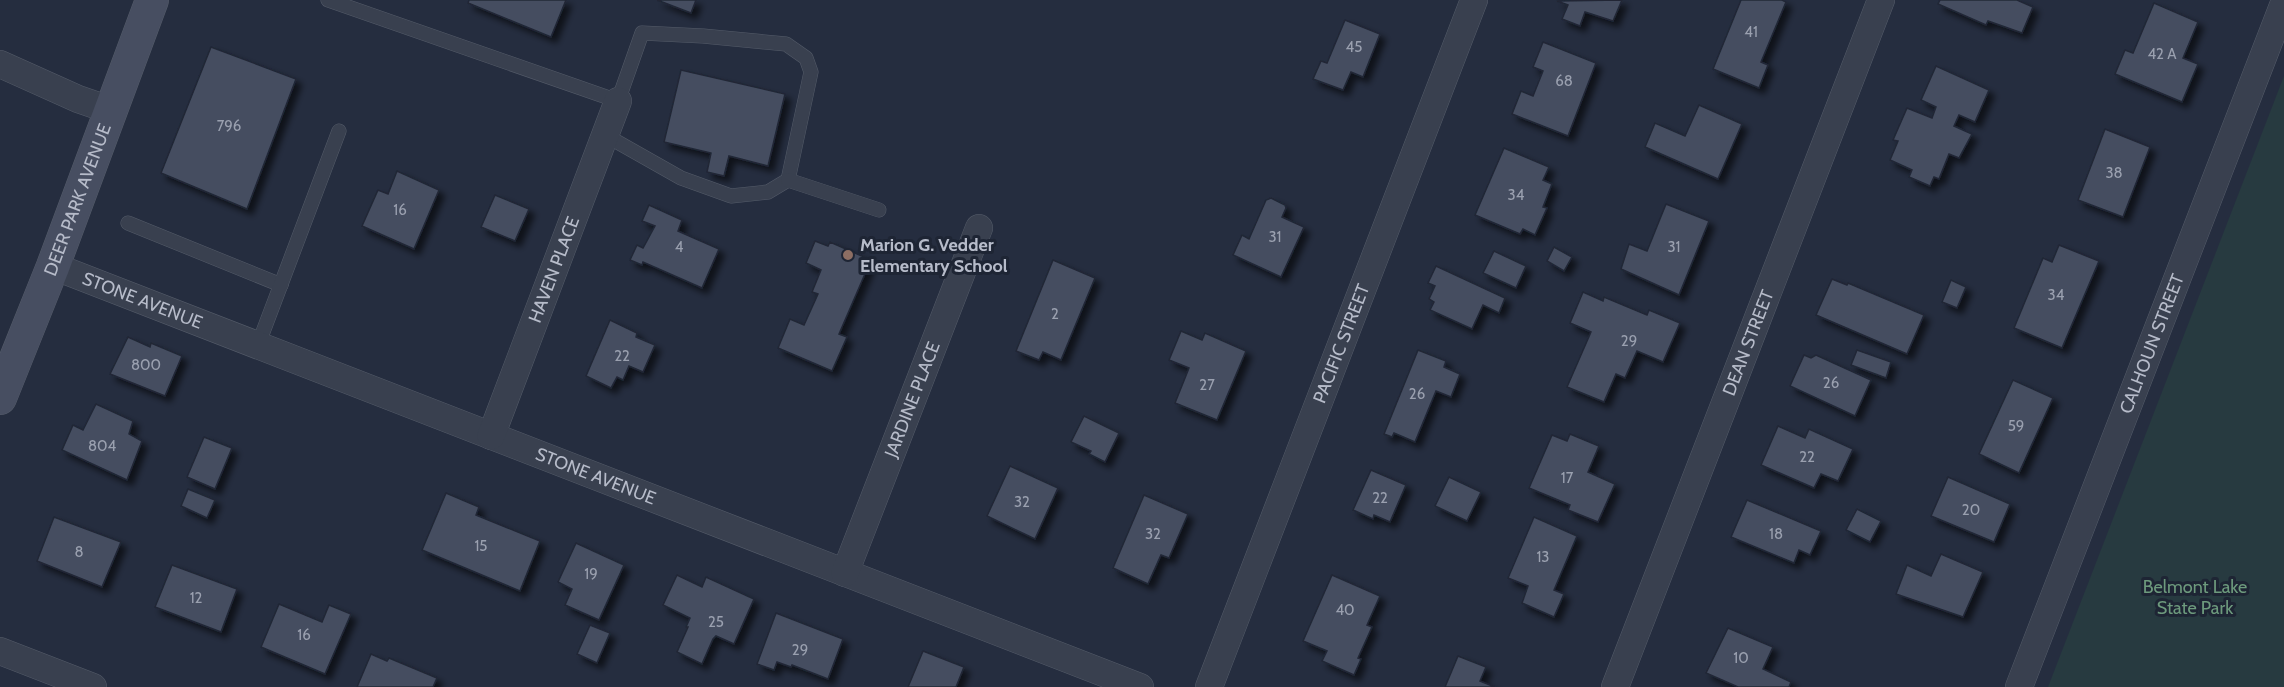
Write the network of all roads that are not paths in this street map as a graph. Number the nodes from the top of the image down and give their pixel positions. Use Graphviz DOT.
graph roads {
  1 [pos="152,0"];
  2 [pos="328,0"];
  3 [pos="1474,0"];
  4 [pos="1881,0"];
  5 [pos="2284,3"];
  6 [pos="0,64"];
  7 [pos="618,101"];
  8 [pos="110,110"];
  9 [pos="339,131"];
  10 [pos="605,135"];
  11 [pos="788,180"];
  12 [pos="879,210"];
  13 [pos="128,223"];
  14 [pos="979,228"];
  15 [pos="52,266"];
  16 [pos="281,285"];
  17 [pos="258,345"];
  18 [pos="0,399"];
  19 [pos="490,436"];
  20 [pos="845,573"];
  21 [pos="0,651"];
  22 [pos="93,687"];
  23 [pos="1140,687"];
  24 [pos="1209,687"];
  25 [pos="1615,687"];
  26 [pos="2019,687"];
  1 -- 8 [label="main road, DEER PARK AVENUE"];
  2 -- 7 [label="lane"];
  3 -- 24 [label="street, PACIFIC STREET"];
  4 -- 25 [label="street, DEAN STREET"];
  5 -- 26 [label="street, CALHOUN STREET"];
  6 -- 8 [label="street"];
  7 -- 10 [label="street, HAVEN PLACE"];
  7 -- 11 [label="lane"];
  8 -- 15 [label="main road, DEER PARK AVENUE"];
  9 -- 16 [label="lane"];
  10 -- 11 [label="lane"];
  10 -- 19 [label="street, HAVEN PLACE"];
  11 -- 12 [label="lane"];
  13 -- 16 [label="lane"];
  14 -- 20 [label="street, JARDINE PLACE"];
  15 -- 17 [label="street, STONE AVENUE"];
  15 -- 18 [label="main road, DEER PARK AVENUE"];
  16 -- 17 [label="lane"];
  17 -- 19 [label="street, STONE AVENUE"];
  19 -- 20 [label="street, STONE AVENUE"];
  20 -- 23 [label="street, STONE AVENUE"];
  21 -- 22 [label="street"];
}
